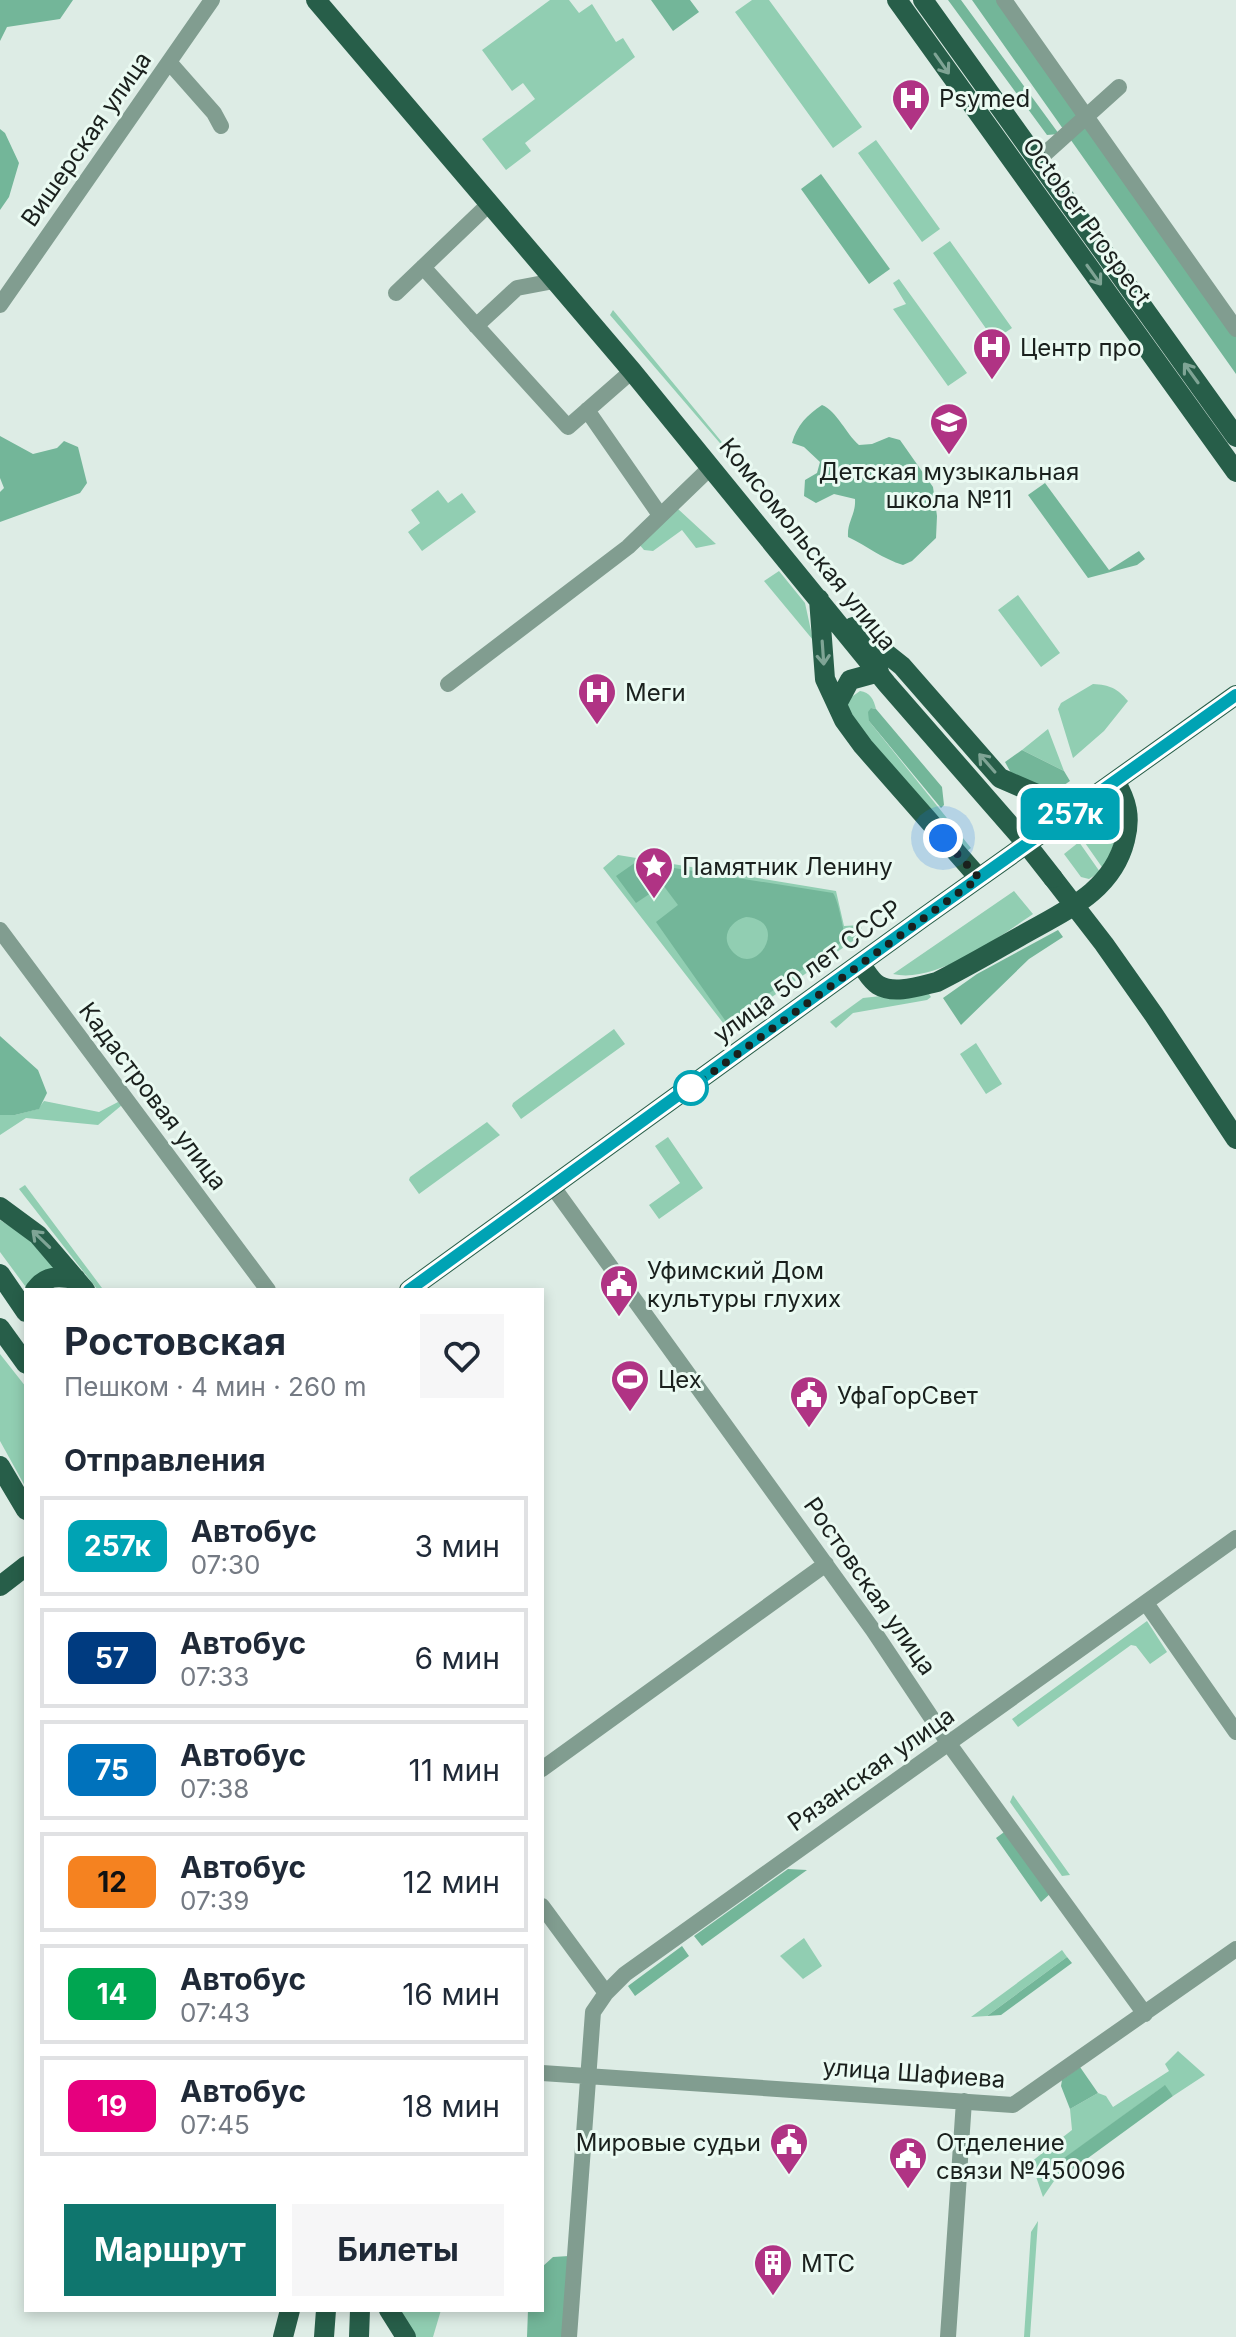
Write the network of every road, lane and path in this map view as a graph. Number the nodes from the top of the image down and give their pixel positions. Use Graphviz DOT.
graph roads {
  1 [pos="212,0"];
  2 [pos="316,0"];
  3 [pos="897,0"];
  4 [pos="923,0"];
  5 [pos="1004,0"];
  6 [pos="169,62"];
  7 [pos="1119,87"];
  8 [pos="1087,118"];
  9 [pos="221,126"];
  10 [pos="1038,160"];
  11 [pos="488,205"];
  12 [pos="423,267"];
  13 [pos="554,281"];
  14 [pos="396,293"];
  15 [pos="0,305"];
  16 [pos="476,326"];
  17 [pos="1236,329"];
  18 [pos="632,371"];
  19 [pos="587,410"];
  20 [pos="1236,437"];
  21 [pos="711,467"];
  22 [pos="1236,472"];
  23 [pos="660,515"];
  24 [pos="819,599"];
  25 [pos="883,678"];
  26 [pos="448,684"];
  27 [pos="1236,695"];
  28 [pos="837,704"];
  29 [pos="1115,781"];
  30 [pos="1080,807"];
  31 [pos="979,878"];
  32 [pos="1074,905"];
  33 [pos="0,930"];
  34 [pos="861,965"];
  35 [pos="1236,1139"];
  36 [pos="553,1187"];
  37 [pos="0,1207"];
  38 [pos="0,1274"];
  39 [pos="80,1284"];
  40 [pos="37,1288"];
  41 [pos="267,1288"];
  42 [pos="412,1288"];
  43 [pos="24,1309"];
  44 [pos="0,1328"];
  45 [pos="24,1361"];
  46 [pos="0,1466"];
  47 [pos="24,1507"];
  48 [pos="1236,1538"];
  49 [pos="826,1564"];
  50 [pos="24,1568"];
  51 [pos="0,1586"];
  52 [pos="1146,1603"];
  53 [pos="1236,1732"];
  54 [pos="949,1744"];
  55 [pos="544,1768"];
  56 [pos="544,1909"];
  57 [pos="1236,1949"];
  58 [pos="606,1993"];
  59 [pos="1145,2014"];
  60 [pos="544,2073"];
  61 [pos="587,2074"];
  62 [pos="964,2101"];
  63 [pos="289,2312"];
  64 [pos="326,2312"];
  65 [pos="360,2312"];
  66 [pos="390,2312"];
  67 [pos="283,2337"];
  68 [pos="324,2337"];
  69 [pos="359,2337"];
  70 [pos="406,2337"];
  71 [pos="569,2337"];
  72 [pos="948,2337"];
  1 -- 6 [label="street, Вишерская улица"];
  2 -- 11 [label="main road, Комсомольская улица"];
  3 -- 22 [label="main road, October Prospect, one-way"];
  4 -- 10 [label="main road, October Prospect"];
  5 -- 8 [label="street"];
  6 -- 9 [label="street"];
  6 -- 15 [label="street, Вишерская улица"];
  7 -- 8 [label="street"];
  8 -- 10 [label="street"];
  8 -- 17 [label="street"];
  20 -- 10 [label="main road, October Prospect, one-way"];
  11 -- 12 [label="street"];
  11 -- 13 [label="main road, Комсомольская улица"];
  12 -- 14 [label="street"];
  12 -- 16 [label="street"];
  13 -- 16 [label="street"];
  13 -- 18 [label="main road, Комсомольская улица"];
  16 -- 19 [label="street"];
  18 -- 19 [label="street"];
  18 -- 21 [label="main road, Комсомольская улица"];
  19 -- 23 [label="street"];
  21 -- 23 [label="street"];
  21 -- 24 [label="main road, Комсомольская улица"];
  23 -- 26 [label="street"];
  24 -- 25 [label="main road, Комсомольская улица"];
  24 -- 28 [label="main road, one-way"];
  30 -- 24 [label="main road, one-way"];
  25 -- 28 [label="main road"];
  25 -- 32 [label="main road, Комсомольская улица, bridge"];
  27 -- 29 [label="main road, улица 50 лет СССР"];
  28 -- 31 [label="main road"];
  29 -- 30 [label="main road, улица 50 лет СССР"];
  29 -- 32 [label="main road"];
  30 -- 31 [label="main road, улица 50 лет СССР"];
  31 -- 34 [label="main road, улица 50 лет СССР"];
  32 -- 34 [label="main road"];
  32 -- 35 [label="main road, Комсомольская улица"];
  33 -- 41 [label="street, Кадастровая улица"];
  34 -- 36 [label="main road, улица 50 лет СССР"];
  36 -- 42 [label="main road, улица 50 лет СССР"];
  36 -- 49 [label="street, Ростовская улица"];
  39 -- 37 [label="main road, one-way"];
  38 -- 43 [label="main road"];
  39 -- 40 [label="main road"];
  44 -- 45 [label="main road"];
  46 -- 47 [label="main road"];
  48 -- 52 [label="street, Рязанская улица"];
  49 -- 54 [label="street, Ростовская улица"];
  49 -- 55 [label="street"];
  50 -- 51 [label="main road"];
  52 -- 53 [label="street"];
  52 -- 54 [label="street, Рязанская улица"];
  54 -- 58 [label="street, Рязанская улица"];
  54 -- 59 [label="street, Ростовская улица"];
  56 -- 58 [label="street"];
  57 -- 59 [label="street, улица Шафиева"];
  58 -- 61 [label="street, Рязанская улица"];
  59 -- 62 [label="street, улица Шафиева"];
  60 -- 61 [label="street, улица Шафиева"];
  61 -- 62 [label="street, улица Шафиева"];
  61 -- 71 [label="street, Рязанская улица"];
  62 -- 72 [label="street"];
  63 -- 67 [label="main road"];
  64 -- 68 [label="main road"];
  65 -- 69 [label="main road"];
  66 -- 70 [label="main road"];
}
